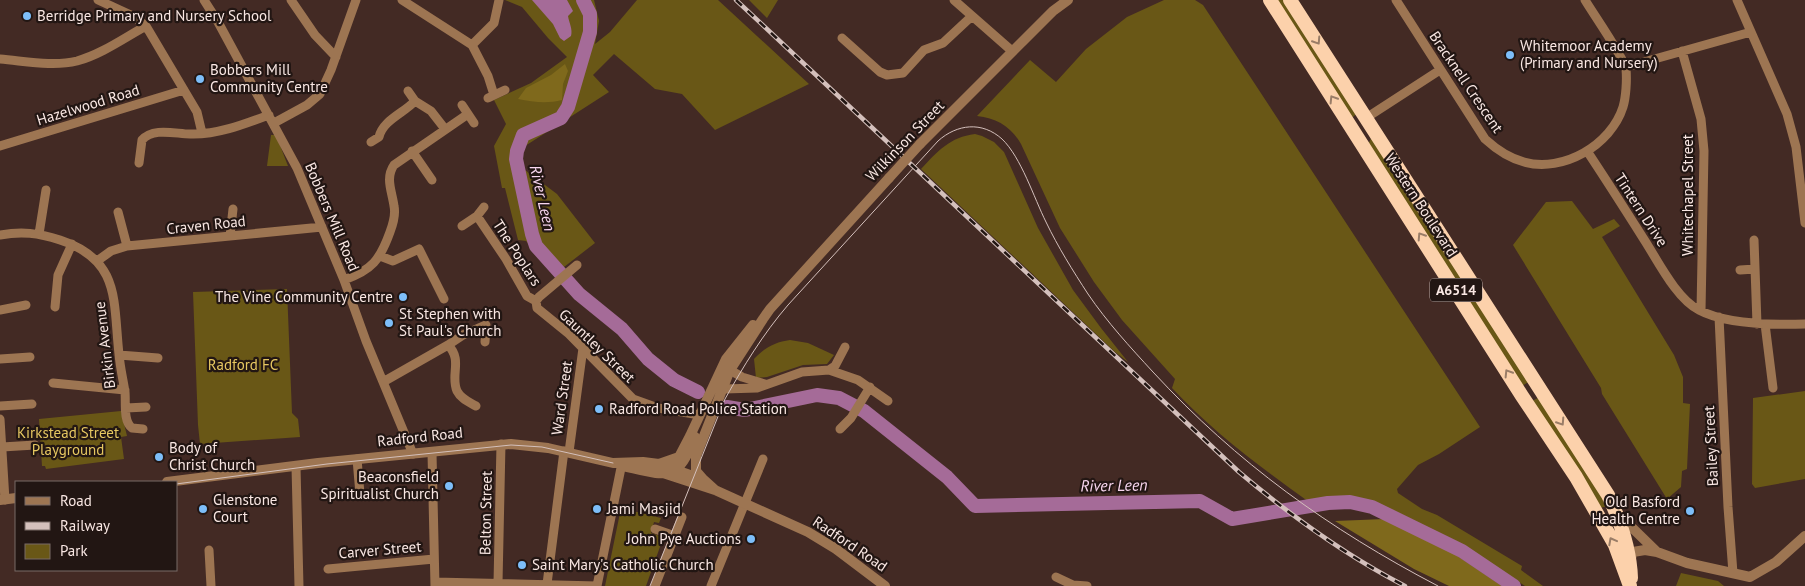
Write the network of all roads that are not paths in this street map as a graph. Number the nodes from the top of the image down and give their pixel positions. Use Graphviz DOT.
graph roads {
  1 [pos="98,0"];
  2 [pos="204,0"];
  3 [pos="291,0"];
  4 [pos="356,0"];
  5 [pos="402,0"];
  6 [pos="499,0"];
  7 [pos="954,0"];
  8 [pos="1068,0"];
  9 [pos="1270,0"];
  10 [pos="1290,0"];
  11 [pos="1396,0"];
  12 [pos="1585,0"];
  13 [pos="1737,0"];
  14 [pos="972,16"];
  15 [pos="146,26"];
  16 [pos="1751,32"];
  17 [pos="842,38"];
  18 [pos="472,45"];
  19 [pos="1012,51"];
  20 [pos="1682,52"];
  21 [pos="336,57"];
  22 [pos="0,59"];
  23 [pos="1626,67"];
  24 [pos="1440,70"];
  25 [pos="184,90"];
  26 [pos="505,90"];
  27 [pos="408,91"];
  28 [pos="415,101"];
  29 [pos="462,105"];
  30 [pos="468,114"];
  31 [pos="1366,118"];
  32 [pos="272,119"];
  33 [pos="474,123"];
  34 [pos="1350,126"];
  35 [pos="445,129"];
  36 [pos="202,133"];
  37 [pos="371,142"];
  38 [pos="0,146"];
  39 [pos="412,151"];
  40 [pos="1587,151"];
  41 [pos="139,163"];
  42 [pos="435,166"];
  43 [pos="46,190"];
  44 [pos="484,207"];
  45 [pos="233,209"];
  46 [pos="118,212"];
  47 [pos="477,216"];
  48 [pos="1805,223"];
  49 [pos="462,226"];
  50 [pos="322,227"];
  51 [pos="38,234"];
  52 [pos="0,235"];
  53 [pos="230,236"];
  54 [pos="1754,240"];
  55 [pos="72,244"];
  56 [pos="127,246"];
  57 [pos="380,256"];
  58 [pos="97,261"];
  59 [pos="577,265"];
  60 [pos="1740,270"];
  61 [pos="1755,270"];
  62 [pos="1468,278"];
  63 [pos="344,280"];
  64 [pos="1454,287"];
  65 [pos="444,299"];
  66 [pos="536,301"];
  67 [pos="26,305"];
  68 [pos="55,306"];
  69 [pos="770,309"];
  70 [pos="0,310"];
  71 [pos="1701,311"];
  72 [pos="1720,317"];
  73 [pos="1761,324"];
  74 [pos="1805,324"];
  75 [pos="485,342"];
  76 [pos="448,345"];
  77 [pos="845,347"];
  78 [pos="583,348"];
  79 [pos="119,355"];
  80 [pos="30,356"];
  81 [pos="158,358"];
  82 [pos="0,359"];
  83 [pos="829,370"];
  84 [pos="729,372"];
  85 [pos="383,382"];
  86 [pos="53,383"];
  87 [pos="766,384"];
  88 [pos="714,385"];
  89 [pos="1538,386"];
  90 [pos="870,387"];
  91 [pos="1773,388"];
  92 [pos="724,389"];
  93 [pos="124,390"];
  94 [pos="1522,396"];
  95 [pos="888,401"];
  96 [pos="32,404"];
  97 [pos="0,406"];
  98 [pos="476,406"];
  99 [pos="146,408"];
  100 [pos="126,411"];
  101 [pos="700,415"];
  102 [pos="0,419"];
  103 [pos="143,429"];
  104 [pos="840,430"];
  105 [pos="501,444"];
  106 [pos="35,445"];
  107 [pos="2,447"];
  108 [pos="566,451"];
  109 [pos="432,452"];
  110 [pos="413,454"];
  111 [pos="677,458"];
  112 [pos="763,458"];
  113 [pos="356,459"];
  114 [pos="619,464"];
  115 [pos="296,466"];
  116 [pos="661,469"];
  117 [pos="675,470"];
  118 [pos="683,480"];
  119 [pos="704,480"];
  120 [pos="175,481"];
  121 [pos="715,490"];
  122 [pos="360,494"];
  123 [pos="3,500"];
  124 [pos="744,503"];
  125 [pos="1617,514"];
  126 [pos="682,517"];
  127 [pos="655,529"];
  128 [pos="675,536"];
  129 [pos="1805,536"];
  130 [pos="209,550"];
  131 [pos="1657,552"];
  132 [pos="1631,558"];
  133 [pos="434,559"];
  134 [pos="328,569"];
  135 [pos="1056,577"];
  136 [pos="1738,578"];
  137 [pos="498,583"];
  138 [pos="435,584"];
  139 [pos="547,584"];
  140 [pos="210,586"];
  141 [pos="299,586"];
  142 [pos="597,586"];
  143 [pos="655,586"];
  144 [pos="711,586"];
  145 [pos="885,586"];
  146 [pos="1073,586"];
  147 [pos="1087,586"];
  148 [pos="1631,586"];
  1 -- 15 [label="street"];
  2 -- 32 [label="street, Bobbers Mill Road"];
  3 -- 21 [label="street"];
  4 -- 21 [label="street"];
  5 -- 18 [label="street"];
  6 -- 18 [label="street"];
  7 -- 14 [label="street"];
  8 -- 19 [label="street, Wilkinson Street"];
  34 -- 9 [label="highway, Western Boulevard / A6514, one-way"];
  10 -- 31 [label="highway, Western Boulevard / A6514, one-way"];
  11 -- 24 [label="street, Bracknell Crescent"];
  12 -- 23 [label="street"];
  13 -- 16 [label="street"];
  14 -- 17 [label="street"];
  14 -- 19 [label="street"];
  15 -- 22 [label="street"];
  15 -- 25 [label="street"];
  16 -- 20 [label="street"];
  16 -- 48 [label="street"];
  18 -- 26 [label="street"];
  19 -- 69 [label="street, Wilkinson Street, bridge"];
  20 -- 23 [label="street"];
  20 -- 71 [label="street, Whitechapel Street"];
  21 -- 32 [label="street"];
  23 -- 40 [label="street, Bracknell Crescent"];
  24 -- 31 [label="street"];
  24 -- 40 [label="street, Bracknell Crescent"];
  25 -- 36 [label="street"];
  25 -- 38 [label="street, Hazelwood Road"];
  27 -- 28 [label="street"];
  28 -- 35 [label="street"];
  28 -- 37 [label="street"];
  29 -- 30 [label="street"];
  30 -- 33 [label="street"];
  30 -- 35 [label="street"];
  31 -- 34 [label="highway"];
  31 -- 62 [label="highway, Western Boulevard / A6514"];
  32 -- 36 [label="street"];
  32 -- 50 [label="street, Bobbers Mill Road"];
  64 -- 34 [label="highway, Western Boulevard / A6514, one-way"];
  35 -- 39 [label="street"];
  36 -- 41 [label="street"];
  39 -- 42 [label="street"];
  39 -- 57 [label="street"];
  40 -- 71 [label="street, Tintern Drive"];
  43 -- 51 [label="street"];
  44 -- 47 [label="street, The Poplars"];
  45 -- 53 [label="street"];
  46 -- 56 [label="street"];
  47 -- 49 [label="street, The Poplars"];
  47 -- 66 [label="street, The Poplars"];
  50 -- 53 [label="street, Craven Road"];
  50 -- 63 [label="street, Bobbers Mill Road"];
  51 -- 52 [label="street, Birkin Avenue"];
  51 -- 55 [label="street, Birkin Avenue"];
  53 -- 56 [label="street, Craven Road"];
  54 -- 61 [label="street"];
  55 -- 58 [label="street, Birkin Avenue"];
  55 -- 68 [label="street"];
  56 -- 58 [label="street, Craven Road"];
  57 -- 63 [label="street"];
  57 -- 65 [label="street"];
  58 -- 79 [label="street, Birkin Avenue"];
  59 -- 66 [label="street"];
  60 -- 61 [label="street"];
  61 -- 73 [label="street"];
  62 -- 64 [label="highway"];
  62 -- 89 [label="highway, Western Boulevard / A6514"];
  63 -- 85 [label="street, Bobbers Mill Road"];
  94 -- 64 [label="highway, Western Boulevard / A6514, one-way"];
  66 -- 78 [label="street, Gauntley Street"];
  67 -- 70 [label="street"];
  69 -- 84 [label="street, Wilkinson Street"];
  69 -- 88 [label="street, Wilkinson Street"];
  71 -- 72 [label="street, Tintern Drive"];
  72 -- 73 [label="street, Tintern Drive"];
  72 -- 136 [label="street, Bailey Street"];
  73 -- 74 [label="street, Tintern Drive"];
  73 -- 91 [label="street"];
  75 -- 76 [label="street"];
  76 -- 85 [label="street"];
  76 -- 98 [label="street"];
  77 -- 83 [label="street"];
  78 -- 101 [label="street, Gauntley Street"];
  78 -- 108 [label="street, Ward Street"];
  79 -- 81 [label="street"];
  79 -- 93 [label="street, Birkin Avenue"];
  80 -- 82 [label="street"];
  83 -- 87 [label="street"];
  83 -- 90 [label="street"];
  84 -- 87 [label="street"];
  84 -- 88 [label="street"];
  84 -- 92 [label="street, Wilkinson Street"];
  84 -- 117 [label="street"];
  85 -- 110 [label="street, Bobbers Mill Road"];
  86 -- 93 [label="street"];
  87 -- 92 [label="street"];
  88 -- 101 [label="street, Wilkinson Street"];
  89 -- 94 [label="highway"];
  89 -- 125 [label="highway, Western Boulevard / A6514, one-way"];
  90 -- 95 [label="street"];
  90 -- 104 [label="street"];
  92 -- 119 [label="street, Wilkinson Street"];
  93 -- 100 [label="street, Birkin Avenue"];
  148 -- 94 [label="highway, Western Boulevard / A6514, one-way"];
  96 -- 97 [label="street"];
  99 -- 100 [label="street"];
  100 -- 103 [label="street"];
  101 -- 111 [label="street, Wilkinson Street"];
  102 -- 107 [label="street"];
  105 -- 108 [label="street, Radford Road"];
  105 -- 109 [label="street, Radford Road"];
  105 -- 137 [label="street, Belton Street"];
  106 -- 107 [label="street"];
  107 -- 123 [label="street"];
  108 -- 114 [label="street, Radford Road"];
  108 -- 139 [label="street, Ward Street"];
  109 -- 110 [label="street, Radford Road"];
  109 -- 133 [label="street"];
  110 -- 113 [label="street, Radford Road"];
  111 -- 116 [label="street"];
  111 -- 117 [label="street"];
  112 -- 124 [label="street"];
  113 -- 115 [label="street, Radford Road"];
  113 -- 122 [label="street"];
  114 -- 116 [label="street, Radford Road"];
  114 -- 142 [label="street"];
  115 -- 120 [label="street, Radford Road"];
  115 -- 141 [label="street"];
  116 -- 117 [label="street, Radford Road"];
  116 -- 118 [label="street, Radford Road"];
  117 -- 118 [label="street"];
  117 -- 119 [label="street, Radford Road"];
  118 -- 121 [label="street, Radford Road"];
  119 -- 121 [label="street, Radford Road"];
  121 -- 124 [label="street, Radford Road"];
  124 -- 144 [label="street"];
  124 -- 145 [label="street, Radford Road"];
  125 -- 131 [label="street, Western Boulevard"];
  125 -- 132 [label="highway, Western Boulevard / A6514"];
  126 -- 128 [label="street"];
  127 -- 128 [label="street"];
  128 -- 143 [label="street"];
  129 -- 136 [label="street"];
  130 -- 140 [label="street"];
  131 -- 132 [label="street, Western Boulevard"];
  131 -- 136 [label="street, Western Boulevard"];
  132 -- 148 [label="highway, Western Boulevard / A6514"];
  133 -- 134 [label="street, Carver Street"];
  133 -- 138 [label="street"];
  135 -- 146 [label="street"];
  137 -- 138 [label="street"];
  137 -- 139 [label="street"];
  139 -- 142 [label="street"];
  146 -- 147 [label="street"];
}
